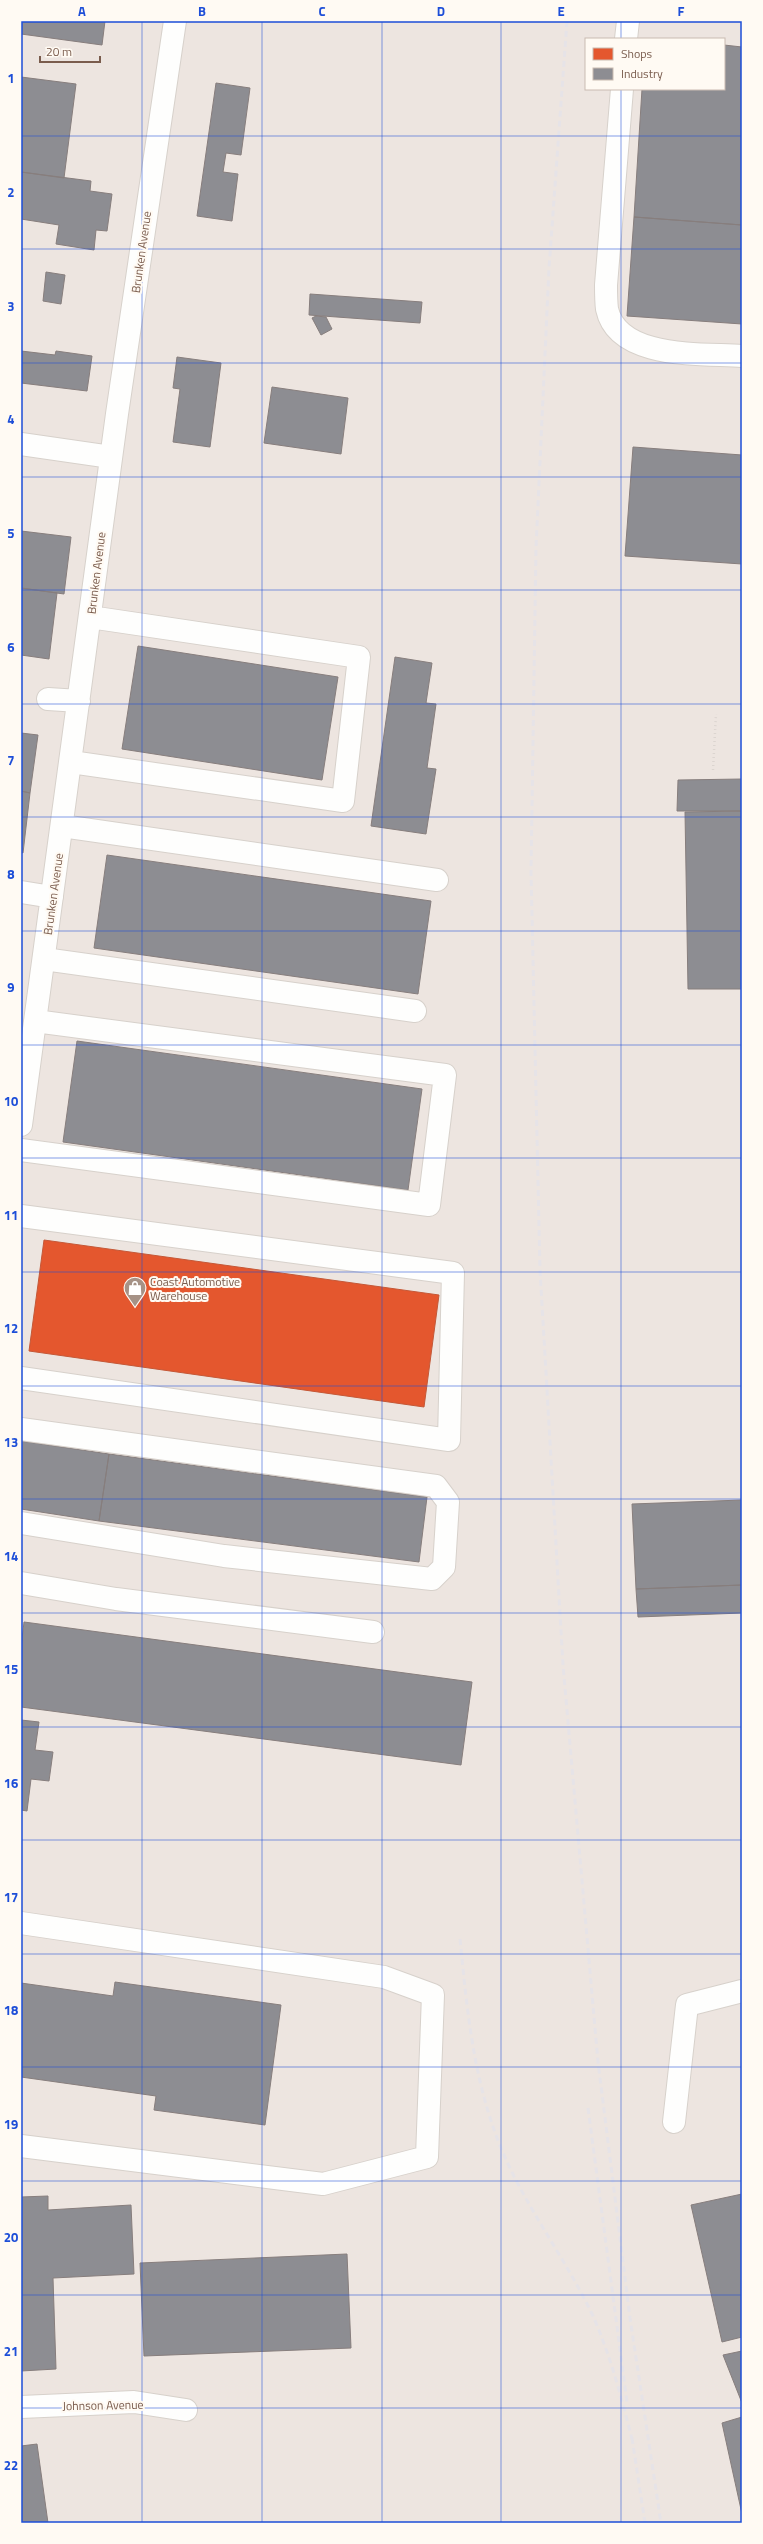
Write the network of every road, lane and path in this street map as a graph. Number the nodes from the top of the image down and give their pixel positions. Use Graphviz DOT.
graph roads {
  1 [pos="175,21"];
  2 [pos="628,21"];
  3 [pos="626,38"];
  4 [pos="622,90"];
  5 [pos="742,356"];
  6 [pos="21,444"];
  7 [pos="111,457"];
  8 [pos="90,617"];
  9 [pos="48,699"];
  10 [pos="79,701"];
  11 [pos="716,714"];
  12 [pos="70,762"];
  13 [pos="713,770"];
  14 [pos="62,826"];
  15 [pos="437,880"];
  16 [pos="21,892"];
  17 [pos="52,897"];
  18 [pos="44,959"];
  19 [pos="415,1011"];
  20 [pos="35,1022"];
  21 [pos="23,1092"];
  22 [pos="21,1125"];
  23 [pos="21,1150"];
  24 [pos="21,1216"];
  25 [pos="21,1378"];
  26 [pos="21,1429"];
  27 [pos="21,1523"];
  28 [pos="21,1583"];
  29 [pos="373,1632"];
  30 [pos="21,1923"];
  31 [pos="742,1991"];
  32 [pos="674,2122"];
  33 [pos="21,2146"];
  34 [pos="21,2407"];
  35 [pos="186,2410"];
  1 -- 7 [label="street, Brunken Avenue"];
  2 -- 3 [label="street"];
  4 -- 5 [label="street"];
  6 -- 7 [label="street"];
  7 -- 8 [label="street, Brunken Avenue"];
  8 -- 10 [label="street, Brunken Avenue"];
  8 -- 12 [label="street"];
  9 -- 10 [label="street"];
  10 -- 12 [label="street, Brunken Avenue"];
  11 -- 13 [label="path"];
  12 -- 14 [label="street, Brunken Avenue"];
  14 -- 15 [label="street"];
  14 -- 17 [label="street, Brunken Avenue"];
  16 -- 17 [label="street"];
  17 -- 18 [label="street, Brunken Avenue"];
  18 -- 19 [label="street"];
  18 -- 20 [label="street, Brunken Avenue"];
  20 -- 21 [label="street, Brunken Avenue"];
  20 -- 23 [label="street"];
  21 -- 22 [label="street, Brunken Avenue"];
  24 -- 25 [label="street"];
  26 -- 27 [label="street"];
  28 -- 29 [label="street"];
  30 -- 33 [label="street"];
  31 -- 32 [label="street"];
  34 -- 35 [label="street, Johnson Avenue"];
}
